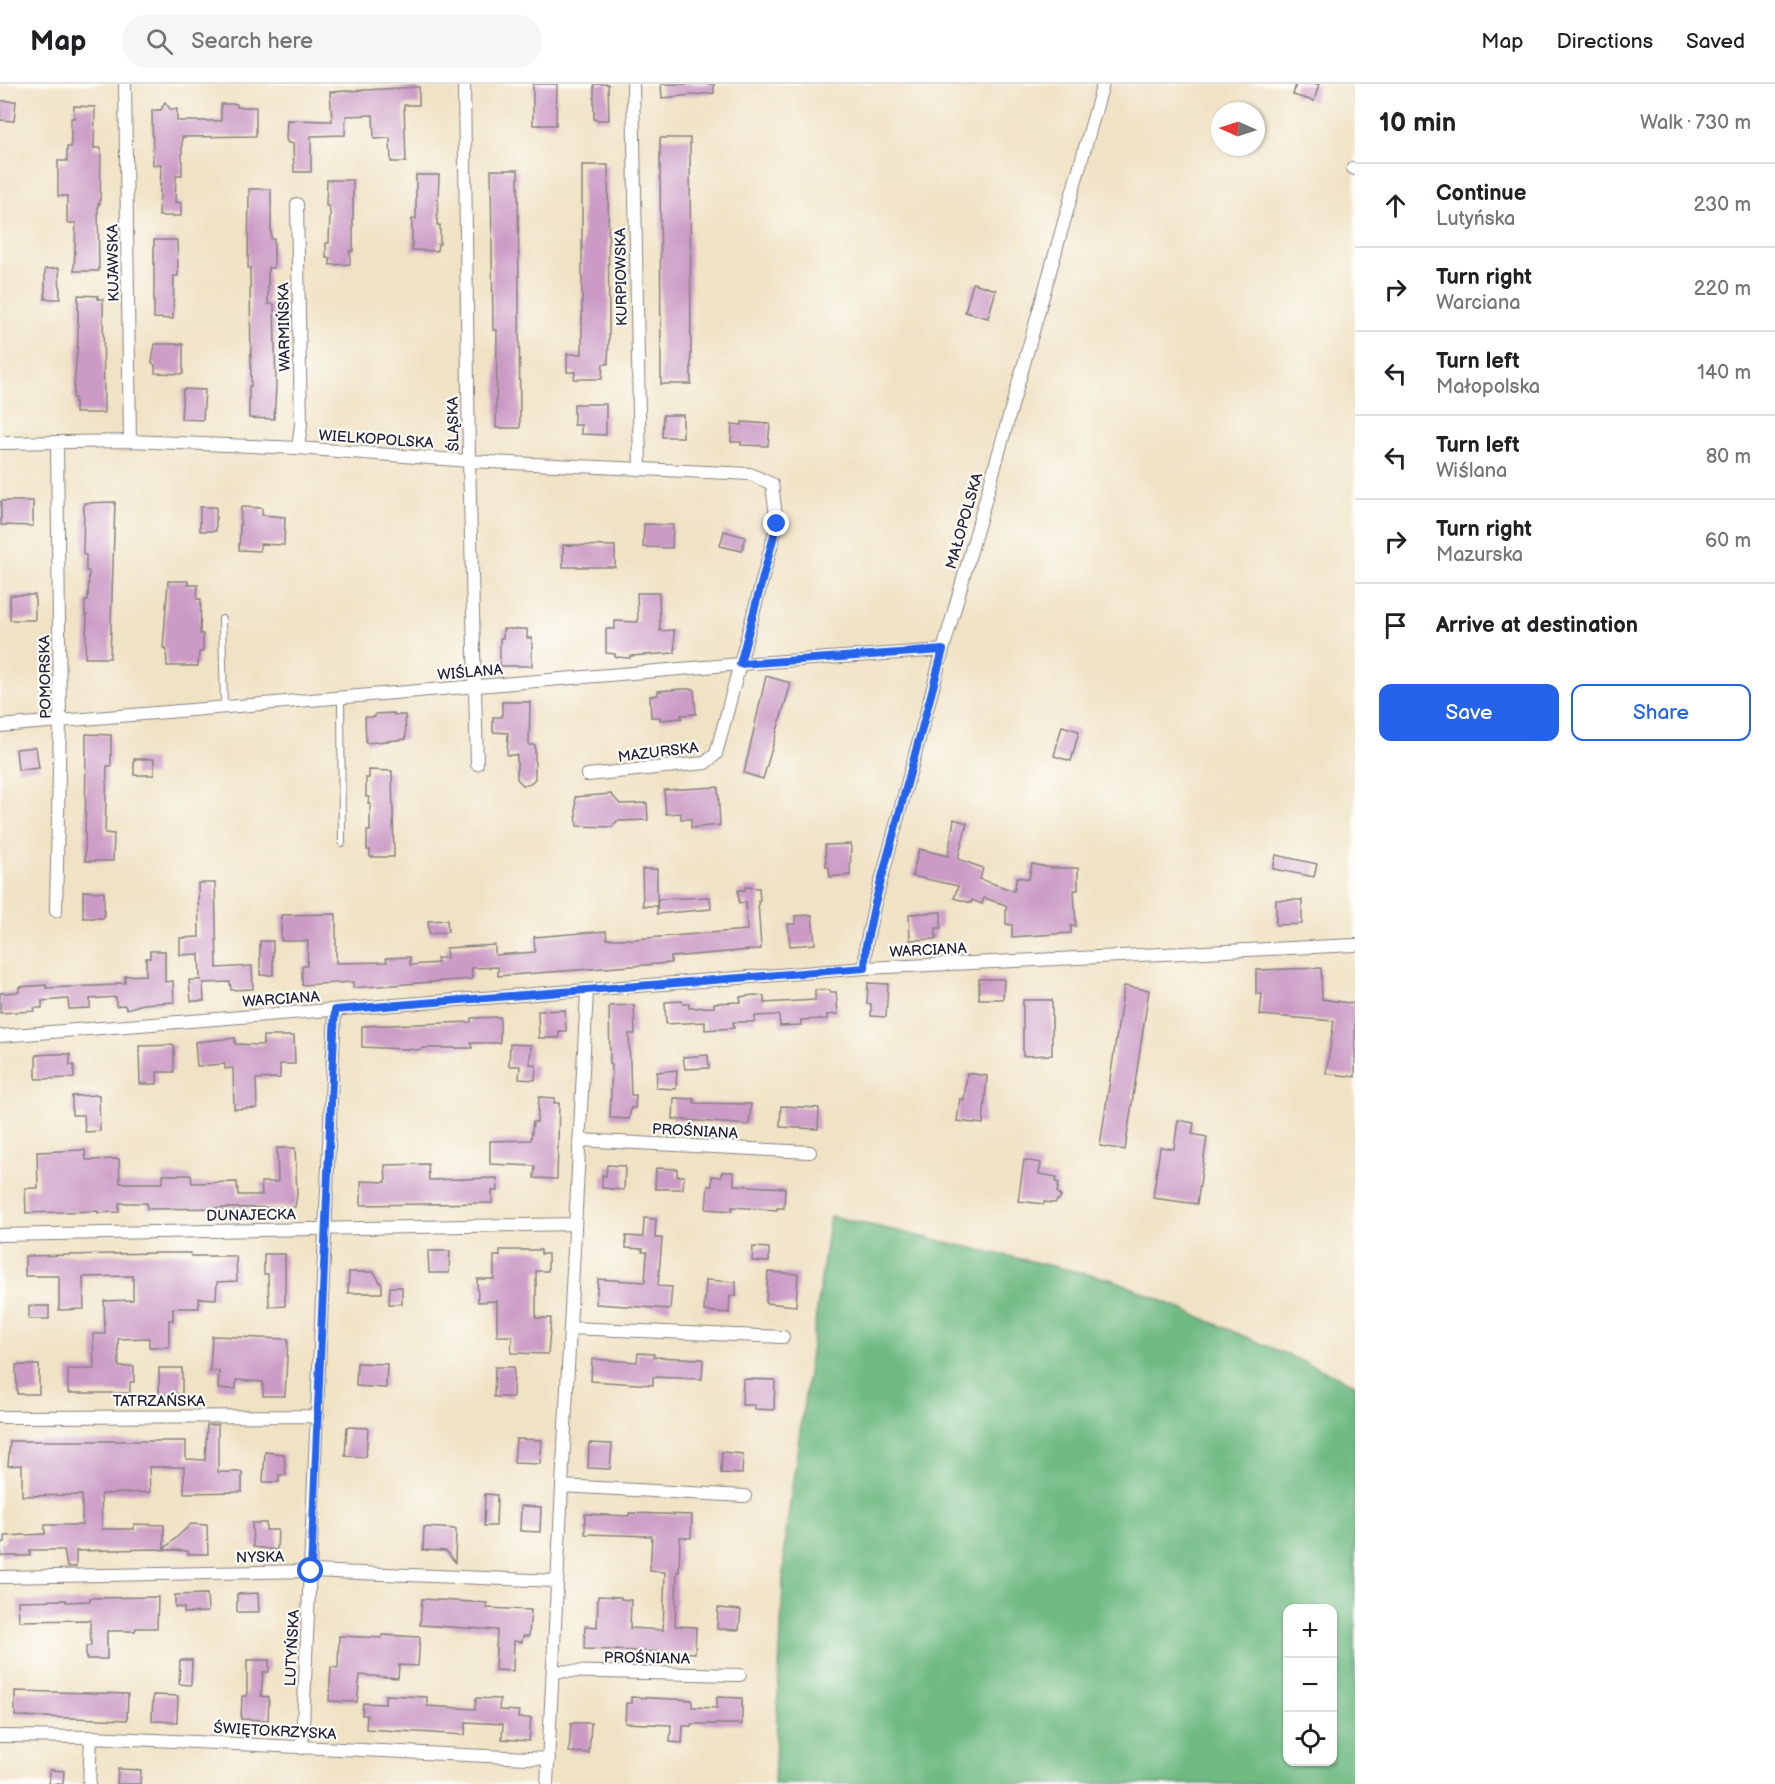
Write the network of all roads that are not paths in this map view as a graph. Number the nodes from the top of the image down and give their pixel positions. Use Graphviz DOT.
graph roads {
  1 [pos="125,84"];
  2 [pos="464,84"];
  3 [pos="633,84"];
  4 [pos="1103,84"];
  5 [pos="297,204"];
  6 [pos="130,441"];
  7 [pos="57,442"];
  8 [pos="0,443"];
  9 [pos="298,448"];
  10 [pos="469,460"];
  11 [pos="640,470"];
  12 [pos="750,474"];
  13 [pos="222,619"];
  14 [pos="943,650"];
  15 [pos="740,664"];
  16 [pos="476,686"];
  17 [pos="341,698"];
  18 [pos="224,708"];
  19 [pos="60,720"];
  20 [pos="0,726"];
  21 [pos="477,764"];
  22 [pos="587,775"];
  23 [pos="342,843"];
  24 [pos="56,911"];
  25 [pos="1355,945"];
  26 [pos="865,968"];
  27 [pos="587,991"];
  28 [pos="335,1010"];
  29 [pos="0,1036"];
  30 [pos="579,1140"];
  31 [pos="810,1152"];
  32 [pos="575,1224"];
  33 [pos="326,1228"];
  34 [pos="0,1235"];
  35 [pos="570,1328"];
  36 [pos="783,1338"];
  37 [pos="318,1416"];
  38 [pos="0,1417"];
  39 [pos="562,1486"];
  40 [pos="745,1496"];
  41 [pos="311,1571"];
  42 [pos="0,1577"];
  43 [pos="557,1581"];
  44 [pos="553,1671"];
  45 [pos="740,1675"];
  46 [pos="0,1736"];
  47 [pos="91,1737"];
  48 [pos="302,1748"];
  49 [pos="549,1759"];
  50 [pos="89,1784"];
  51 [pos="547,1784"];
  1 -- 6 [label="street, KUJAWSKA"];
  2 -- 10 [label="street, ŚLĄSKA"];
  3 -- 11 [label="street, KURPIOWSKA"];
  4 -- 14 [label="street, MAŁOPOLSKA"];
  5 -- 9 [label="street, WARMIŃSKA"];
  6 -- 7 [label="street, WIELKOPOLSKA"];
  6 -- 9 [label="street, WIELKOPOLSKA"];
  7 -- 8 [label="street, WIELKOPOLSKA"];
  7 -- 19 [label="street, POMORSKA"];
  9 -- 10 [label="street, WIELKOPOLSKA"];
  10 -- 11 [label="street, WIELKOPOLSKA"];
  10 -- 16 [label="street, ŚLĄSKA"];
  11 -- 12 [label="street, WIELKOPOLSKA"];
  12 -- 15 [label="street, MAZURSKA"];
  13 -- 18 [label="lane"];
  14 -- 15 [label="street, WIŚLANA"];
  14 -- 26 [label="street, MAŁOPOLSKA"];
  15 -- 16 [label="street, WIŚLANA"];
  15 -- 22 [label="street, MAZURSKA"];
  16 -- 17 [label="street, WIŚLANA"];
  16 -- 21 [label="street, ŚLĄSKA"];
  17 -- 18 [label="street, WIŚLANA"];
  17 -- 23 [label="lane"];
  18 -- 19 [label="street, WIŚLANA"];
  19 -- 20 [label="street, WIŚLANA"];
  19 -- 24 [label="street, POMORSKA"];
  25 -- 26 [label="street, WARCIANA"];
  26 -- 27 [label="street, WARCIANA"];
  27 -- 28 [label="street, WARCIANA"];
  27 -- 30 [label="street"];
  28 -- 29 [label="street, WARCIANA"];
  28 -- 33 [label="street, LUTYŃSKA"];
  30 -- 31 [label="street, PROŚNIANA"];
  30 -- 32 [label="street"];
  32 -- 33 [label="street, DUNAJECKA"];
  32 -- 35 [label="street"];
  33 -- 34 [label="street, DUNAJECKA"];
  33 -- 37 [label="street, LUTYŃSKA"];
  35 -- 36 [label="street"];
  35 -- 39 [label="street"];
  37 -- 38 [label="street, TATRZAŃSKA"];
  37 -- 41 [label="street, LUTYŃSKA"];
  39 -- 40 [label="street"];
  39 -- 43 [label="street"];
  41 -- 42 [label="street, NYSKA"];
  41 -- 43 [label="street, NYSKA"];
  41 -- 48 [label="street, LUTYŃSKA"];
  43 -- 44 [label="street"];
  44 -- 45 [label="street, PROŚNIANA"];
  44 -- 49 [label="street"];
  46 -- 47 [label="street, ŚWIĘTOKRZYSKA"];
  47 -- 48 [label="street, ŚWIĘTOKRZYSKA"];
  47 -- 50 [label="street"];
  48 -- 49 [label="street, ŚWIĘTOKRZYSKA"];
  49 -- 51 [label="street"];
}
